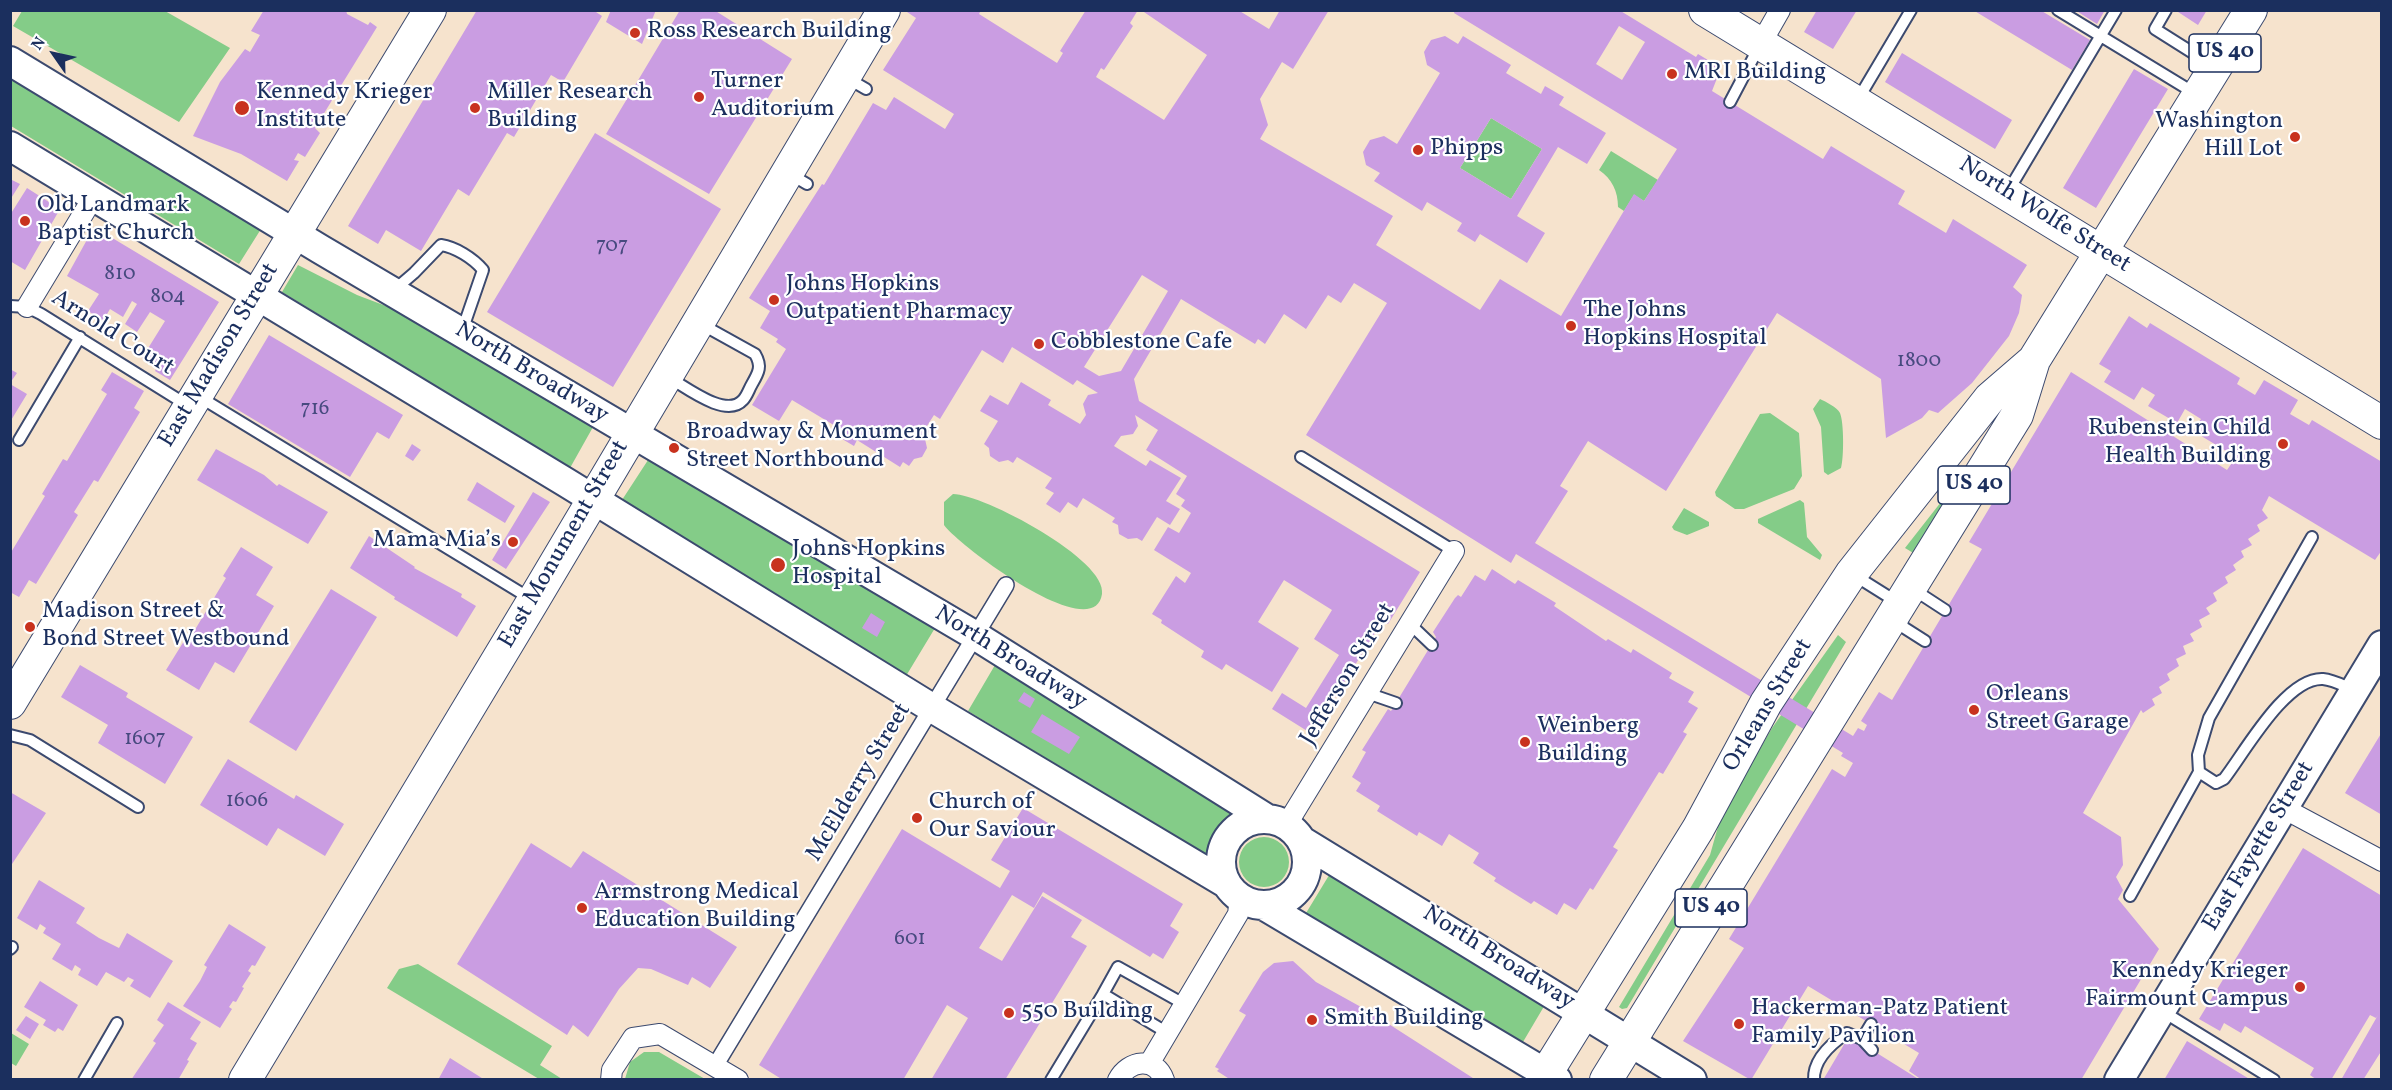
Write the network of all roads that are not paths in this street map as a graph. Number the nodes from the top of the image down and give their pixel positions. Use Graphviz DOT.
graph roads {
  1 [pos="430,10"];
  2 [pos="884,10"];
  3 [pos="1705,10"];
  4 [pos="1780,10"];
  5 [pos="1911,10"];
  6 [pos="2058,10"];
  7 [pos="2116,10"];
  8 [pos="2166,10"];
  9 [pos="2251,10"];
  10 [pos="2101,37"];
  11 [pos="1760,45"];
  12 [pos="10,61"];
  13 [pos="2216,67"];
  14 [pos="2198,96"];
  15 [pos="1856,101"];
  16 [pos="1730,102"];
  17 [pos="10,146"];
  18 [pos="2007,192"];
  19 [pos="94,196"];
  20 [pos="294,233"];
  21 [pos="2102,251"];
  22 [pos="393,291"];
  23 [pos="257,295"];
  24 [pos="19,307"];
  25 [pos="697,322"];
  26 [pos="462,332"];
  27 [pos="80,338"];
  28 [pos="2034,360"];
  29 [pos="666,375"];
  30 [pos="193,401"];
  31 [pos="2382,423"];
  32 [pos="631,433"];
  33 [pos="19,440"];
  34 [pos="1301,457"];
  35 [pos="591,500"];
  36 [pos="2312,537"];
  37 [pos="1454,552"];
  38 [pos="1851,574"];
  39 [pos="1006,585"];
  40 [pos="533,601"];
  41 [pos="1899,603"];
  42 [pos="1945,610"];
  43 [pos="1410,624"];
  44 [pos="976,636"];
  45 [pos="1925,641"];
  46 [pos="1432,645"];
  47 [pos="2382,645"];
  48 [pos="2354,690"];
  49 [pos="1367,693"];
  50 [pos="10,703"];
  51 [pos="1396,703"];
  52 [pos="932,708"];
  53 [pos="10,735"];
  54 [pos="2199,772"];
  55 [pos="138,807"];
  56 [pos="2283,808"];
  57 [pos="1285,828"];
  58 [pos="2382,861"];
  59 [pos="1243,896"];
  60 [pos="2130,896"];
  61 [pos="1102,994"];
  62 [pos="1184,1004"];
  63 [pos="2161,1011"];
  64 [pos="1583,1012"];
  65 [pos="117,1023"];
  66 [pos="1871,1024"];
  67 [pos="1166,1032"];
  68 [pos="1862,1039"];
  69 [pos="1630,1040"];
  70 [pos="1872,1050"];
  71 [pos="1149,1064"];
  72 [pos="715,1066"];
  73 [pos="1548,1078"];
  74 [pos="84,1080"];
  75 [pos="245,1080"];
  76 [pos="611,1080"];
  77 [pos="738,1080"];
  78 [pos="1051,1080"];
  79 [pos="1118,1080"];
  80 [pos="1164,1080"];
  81 [pos="1606,1080"];
  82 [pos="1692,1080"];
  83 [pos="1814,1080"];
  84 [pos="2119,1080"];
  85 [pos="2274,1080"];
  1 -- 20 [label="main road, East Madison Street"];
  2 -- 25 [label="main road, East Monument Street"];
  3 -- 11 [label="main road, North Wolfe Street"];
  4 -- 11 [label="street"];
  5 -- 15 [label="lane"];
  6 -- 10 [label="lane"];
  7 -- 10 [label="lane"];
  8 -- 13 [label="lane"];
  9 -- 13 [label="main road, Orleans Street / US 40"];
  10 -- 14 [label="lane"];
  10 -- 18 [label="lane"];
  11 -- 15 [label="main road, North Wolfe Street"];
  11 -- 16 [label="lane"];
  12 -- 20 [label="main road, North Broadway"];
  13 -- 14 [label="main road, Orleans Street / US 40"];
  14 -- 21 [label="main road, Orleans Street / US 40"];
  15 -- 18 [label="main road, North Wolfe Street"];
  17 -- 19 [label="main road"];
  18 -- 21 [label="main road, North Wolfe Street"];
  19 -- 23 [label="main road"];
  19 -- 24 [label="street"];
  20 -- 22 [label="main road, North Broadway"];
  20 -- 23 [label="main road, East Madison Street"];
  21 -- 28 [label="main road, Orleans Street / US 40"];
  21 -- 31 [label="main road, North Wolfe Street"];
  22 -- 26 [label="main road, North Broadway"];
  22 -- 26 [label="lane"];
  23 -- 30 [label="main road, East Madison Street"];
  23 -- 35 [label="main road"];
  24 -- 27 [label="lane, Arnold Court"];
  25 -- 29 [label="main road, East Monument Street"];
  25 -- 29 [label="lane"];
  26 -- 32 [label="main road, North Broadway"];
  27 -- 30 [label="lane, Arnold Court"];
  27 -- 33 [label="lane"];
  28 -- 38 [label="main road, Orleans Street / US 40"];
  28 -- 41 [label="main road, Orleans Street / US 40"];
  29 -- 32 [label="main road, East Monument Street"];
  30 -- 40 [label="lane, Arnold Court"];
  30 -- 50 [label="main road, East Madison Street"];
  32 -- 35 [label="main road, East Monument Street"];
  32 -- 44 [label="main road, North Broadway"];
  34 -- 37 [label="lane"];
  35 -- 40 [label="main road, East Monument Street"];
  35 -- 52 [label="main road"];
  36 -- 54 [label="lane"];
  37 -- 43 [label="street, Jefferson Street"];
  38 -- 41 [label="lane"];
  38 -- 64 [label="main road, Orleans Street / US 40"];
  39 -- 44 [label="street, McElderry Street"];
  40 -- 75 [label="main road, East Monument Street"];
  41 -- 42 [label="lane"];
  41 -- 45 [label="lane"];
  41 -- 69 [label="main road, Orleans Street / US 40"];
  43 -- 46 [label="lane"];
  43 -- 49 [label="street, Jefferson Street"];
  44 -- 52 [label="street, McElderry Street"];
  44 -- 57 [label="main road, North Broadway"];
  47 -- 48 [label="main road, East Fayette Street"];
  48 -- 54 [label="lane"];
  48 -- 56 [label="main road, East Fayette Street"];
  49 -- 51 [label="lane"];
  49 -- 57 [label="street, Jefferson Street"];
  52 -- 59 [label="main road"];
  52 -- 72 [label="street, McElderry Street"];
  53 -- 55 [label="lane"];
  54 -- 60 [label="lane"];
  56 -- 58 [label="street"];
  56 -- 63 [label="main road, East Fayette Street"];
  57 -- 59 [label="main road"];
  57 -- 59 [label="main road"];
  57 -- 64 [label="main road, North Broadway"];
  59 -- 62 [label="street"];
  59 -- 73 [label="main road"];
  61 -- 62 [label="lane"];
  61 -- 67 [label="lane"];
  61 -- 78 [label="lane"];
  62 -- 67 [label="street"];
  63 -- 84 [label="main road, East Fayette Street"];
  63 -- 85 [label="lane"];
  64 -- 69 [label="main road, North Broadway"];
  64 -- 73 [label="main road, Orleans Street / US 40"];
  65 -- 74 [label="lane"];
  66 -- 68 [label="lane"];
  67 -- 71 [label="street"];
  68 -- 70 [label="lane"];
  68 -- 83 [label="lane"];
  69 -- 81 [label="main road, Orleans Street / US 40"];
  69 -- 82 [label="main road, North Broadway"];
  71 -- 79 [label="street"];
  71 -- 80 [label="street"];
  72 -- 76 [label="street"];
  72 -- 77 [label="street"];
}
